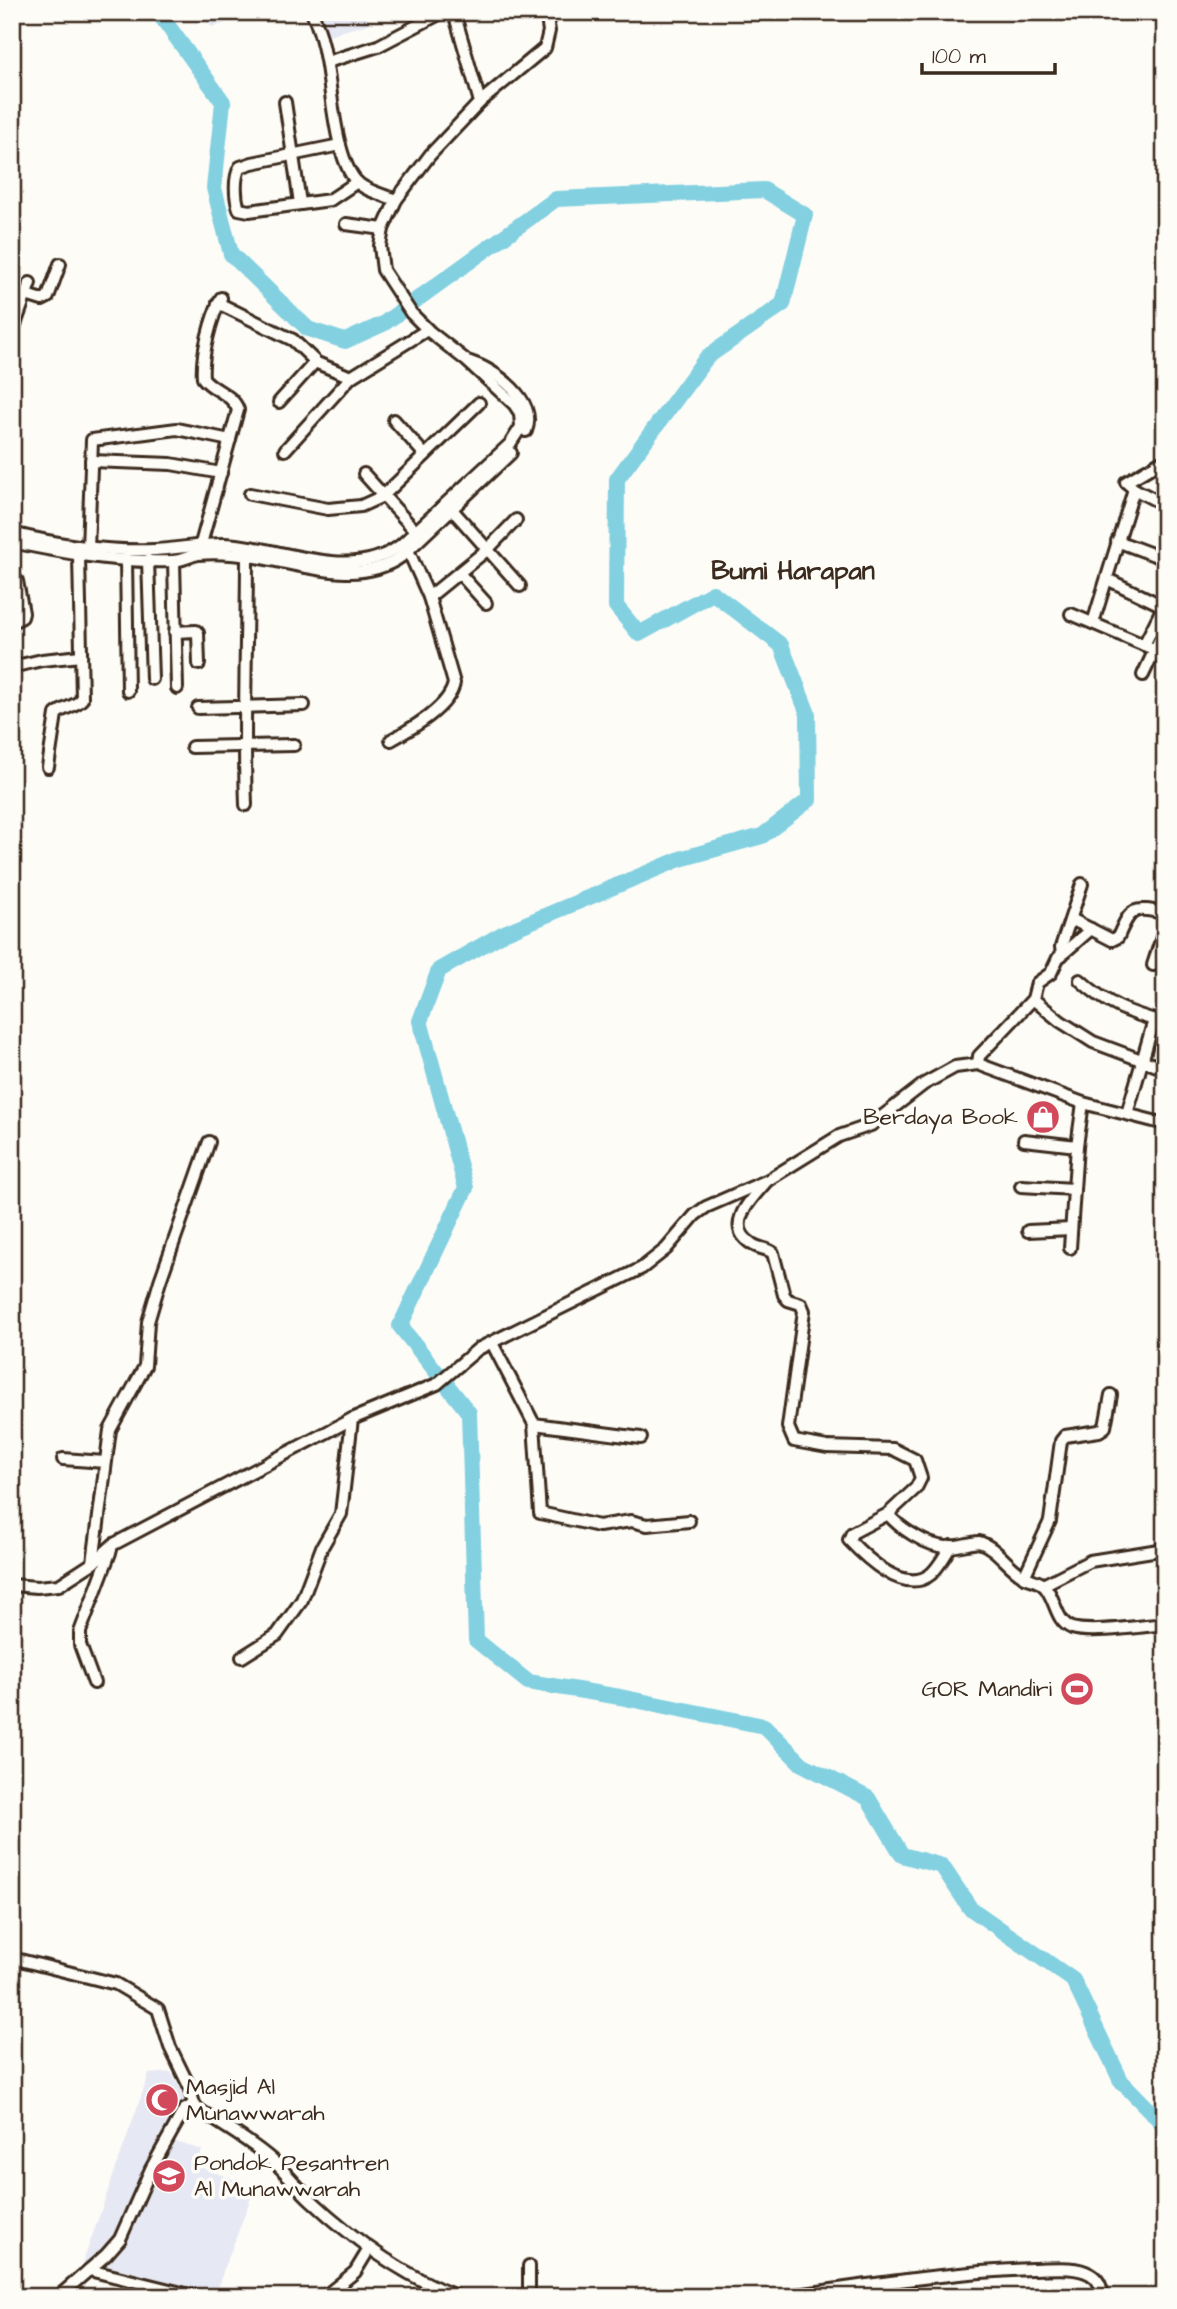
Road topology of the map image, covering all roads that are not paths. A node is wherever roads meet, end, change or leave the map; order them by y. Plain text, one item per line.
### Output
1 (312, 12) edge
2 (443, 12) edge
3 (451, 12) edge
4 (545, 12) edge
5 (327, 62) junction
6 (285, 102) dead end
7 (480, 102) junction
8 (340, 145) junction
9 (293, 156) junction
10 (357, 182) junction
11 (396, 200) junction
12 (300, 203) junction
13 (346, 224) dead end
14 (383, 229) junction
15 (60, 264) dead end
16 (30, 283) dead end
17 (26, 295) junction
18 (427, 330) junction
19 (12, 333) edge
20 (315, 362) junction
21 (351, 377) junction
22 (279, 402) dead end
23 (479, 403) dead end
24 (394, 420) dead end
25 (230, 440) junction
26 (285, 450) dead end
27 (425, 455) junction
28 (1165, 459) edge
29 (91, 461) junction
30 (221, 473) junction
31 (364, 474) dead end
32 (1134, 489) junction
33 (250, 494) dead end
34 (383, 496) junction
35 (1165, 505) edge
36 (450, 507) junction
37 (516, 520) dead end
38 (12, 533) edge
39 (419, 535) junction
40 (1117, 541) junction
41 (12, 542) edge
42 (488, 549) junction
43 (200, 550) junction
44 (408, 550) junction
45 (84, 552) junction
46 (247, 555) junction
47 (126, 559) junction
48 (1165, 559) edge
49 (148, 560) junction
50 (174, 561) junction
51 (336, 567) junction
52 (460, 574) junction
53 (12, 579) edge
54 (1107, 579) junction
55 (520, 586) dead end
56 (429, 597) junction
57 (486, 603) dead end
58 (1164, 604) edge
59 (1071, 614) dead end
60 (12, 622) edge
61 (1093, 623) junction
62 (1165, 628) edge
63 (175, 632) junction
64 (1154, 649) edge
65 (81, 656) junction
66 (199, 664) dead end
67 (12, 667) edge
68 (1143, 675) dead end
69 (152, 679) dead end
70 (177, 688) dead end
71 (128, 691) dead end
72 (304, 705) dead end
73 (246, 706) junction
74 (198, 708) dead end
75 (391, 740) dead end
76 (294, 745) dead end
77 (244, 746) junction
78 (192, 747) dead end
79 (48, 766) dead end
80 (246, 805) dead end
81 (1082, 884) dead end
82 (1165, 913) edge
83 (1071, 919) junction
84 (1165, 928) edge
85 (1091, 929) junction
86 (1062, 955) junction
87 (1153, 965) dead end
88 (1080, 980) dead end
89 (1032, 999) junction
90 (1159, 1021) edge
91 (1142, 1060) junction
92 (978, 1064) junction
93 (1165, 1069) edge
94 (1083, 1102) junction
95 (1127, 1114) junction
96 (1165, 1124) edge
97 (1024, 1140) dead end
98 (209, 1142) dead end
99 (1077, 1146) junction
100 (768, 1180) junction
101 (1021, 1186) dead end
102 (1074, 1189) junction
103 (1071, 1229) junction
104 (1028, 1231) dead end
105 (1070, 1248) dead end
106 (492, 1343) junction
107 (1111, 1395) dead end
108 (352, 1419) junction
109 (534, 1424) junction
110 (641, 1438) dead end
111 (63, 1459) dead end
112 (105, 1462) junction
113 (888, 1514) junction
114 (689, 1521) dead end
115 (114, 1544) junction
116 (951, 1546) junction
117 (1165, 1549) edge
118 (93, 1563) junction
119 (1024, 1577) junction
120 (12, 1585) edge
121 (1043, 1585) junction
122 (1165, 1624) edge
123 (242, 1657) dead end
124 (94, 1683) dead end
125 (12, 1958) edge
126 (194, 2104) junction
127 (369, 2249) junction
128 (529, 2266) dead end
129 (89, 2270) junction
130 (58, 2297) edge
131 (198, 2297) edge
132 (324, 2297) edge
133 (458, 2297) edge
134 (529, 2297) edge
135 (780, 2297) edge
136 (1102, 2297) edge

1 - 5 street
2 - 5 street
3 - 7 street
4 - 7 street
5 - 8 street
6 - 9 street
7 - 11 street
8 - 9 street
8 - 10 street
9 - 12 street
9 - 12 street
10 - 11 street
10 - 12 street
11 - 14 street
13 - 14 street
14 - 18 street
15 - 17 street
16 - 17 street
17 - 19 street
18 - 21 street
18 - 36 street
20 - 21 street
20 - 22 street
20 - 25 street
21 - 26 street
23 - 27 street
24 - 27 street
25 - 29 street
25 - 30 street
27 - 34 street
28 - 32 street
29 - 30 street
29 - 45 street
30 - 43 street
31 - 34 street
32 - 35 street
32 - 40 street
33 - 34 street
34 - 39 street
36 - 39 street
36 - 42 street
37 - 42 street
38 - 45 street
39 - 44 street
39 - 51 street
40 - 48 street
40 - 54 street
41 - 45 street
42 - 52 street
42 - 55 street
43 - 45 street
43 - 46 street
43 - 50 street
43 - 51 street
44 - 51 street
44 - 56 street
45 - 47 street
45 - 65 street
46 - 51 street
46 - 73 street
47 - 49 street
47 - 71 street
49 - 50 street
49 - 69 street
50 - 63 street
52 - 56 street
52 - 57 street
53 - 60 street
54 - 58 street
54 - 61 street
56 - 75 street
58 - 64 street
59 - 61 street
61 - 64 street
62 - 64 street
63 - 66 street
63 - 70 street
64 - 68 street
65 - 67 street
65 - 79 street
72 - 73 street
73 - 74 street
73 - 77 street
76 - 77 street
77 - 78 street
77 - 80 street
81 - 83 street
82 - 85 street
83 - 85 street
83 - 86 street
84 - 87 street
85 - 86 street
86 - 89 street
88 - 90 street
89 - 91 street
89 - 92 street
90 - 91 street
91 - 93 street
91 - 95 street
92 - 94 street
92 - 100 street
94 - 95 street
94 - 99 street
95 - 96 street
97 - 99 street
98 - 112 street
99 - 102 street
100 - 106 street
100 - 113 street
101 - 102 street
102 - 103 street
103 - 104 street
103 - 105 street
106 - 108 street
106 - 109 street
107 - 119 street
108 - 115 street
108 - 123 street
109 - 110 street
109 - 114 street
111 - 112 street
112 - 118 street
113 - 116 street
113 - 116 street
115 - 118 street
115 - 124 street
116 - 119 street
117 - 121 street
118 - 120 street
119 - 121 street
121 - 122 street
125 - 126 street
126 - 127 street
126 - 129 street
127 - 132 street
127 - 133 street
128 - 134 street
129 - 130 street
129 - 131 street
135 - 136 street

